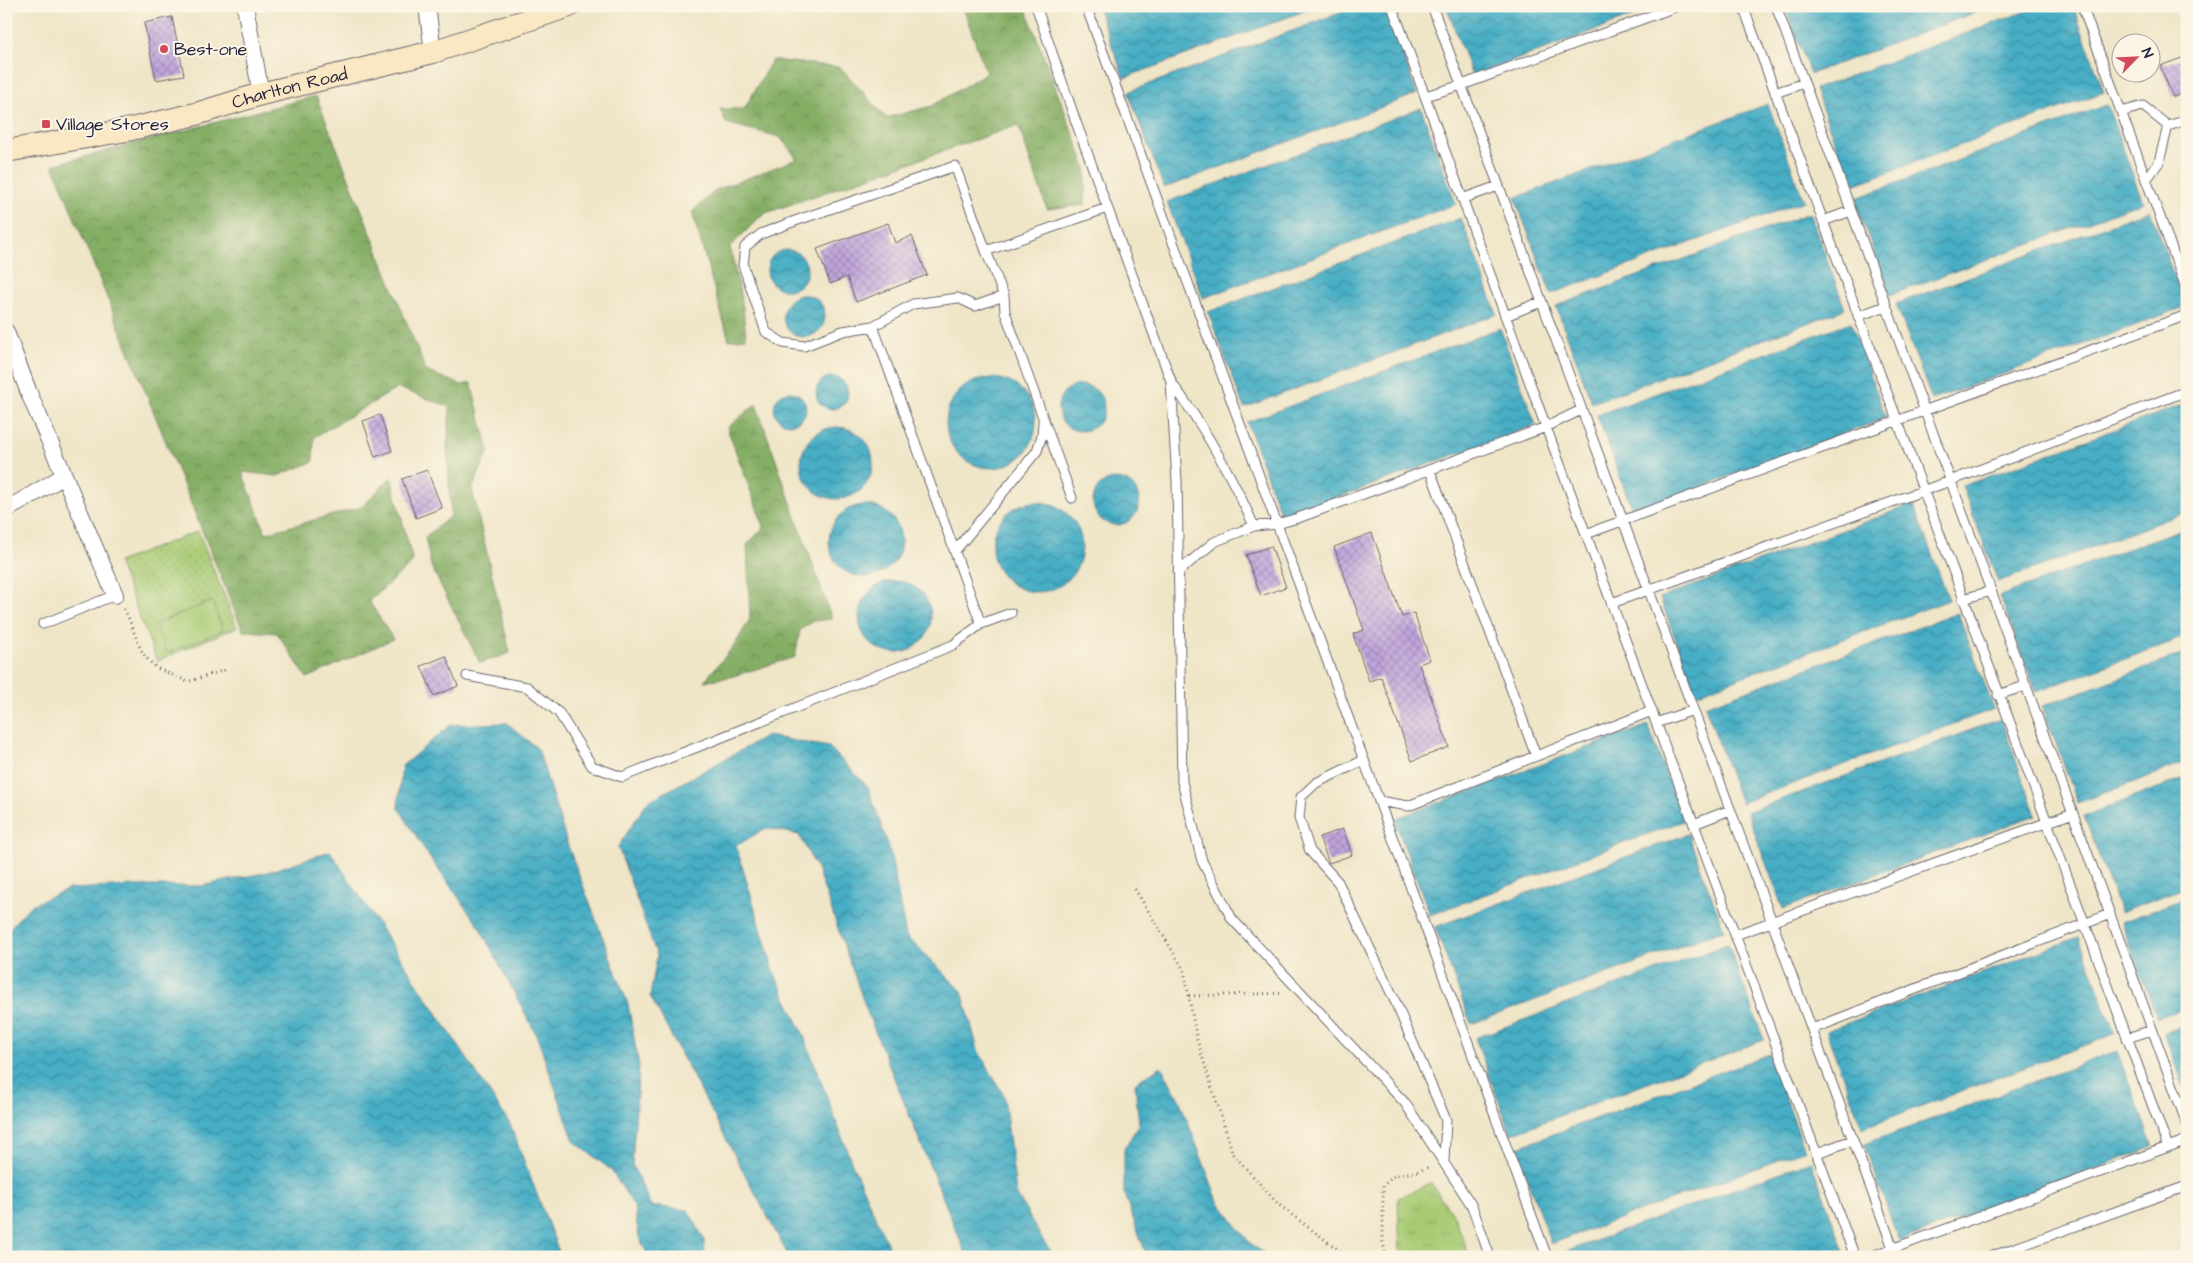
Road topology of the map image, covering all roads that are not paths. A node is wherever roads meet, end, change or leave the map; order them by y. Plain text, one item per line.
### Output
1 (245, 6) edge
2 (426, 6) edge
3 (569, 6) edge
4 (1036, 6) edge
5 (1086, 6) edge
6 (1392, 6) edge
7 (1432, 6) edge
8 (1678, 6) edge
9 (1743, 6) edge
10 (1776, 6) edge
11 (2082, 6) edge
12 (434, 52) junction
13 (1804, 83) junction
14 (1462, 85) junction
15 (1775, 93) junction
16 (261, 94) junction
17 (1425, 96) junction
18 (2121, 112) junction
19 (2187, 120) edge
20 (2168, 126) junction
21 (6, 151) edge
22 (2146, 180) junction
23 (1498, 186) junction
24 (1462, 199) junction
25 (1107, 208) junction
26 (1851, 211) junction
27 (1823, 221) junction
28 (986, 251) junction
29 (2187, 290) edge
30 (1004, 296) junction
31 (1541, 302) junction
32 (1886, 306) junction
33 (2187, 315) edge
34 (1505, 316) junction
35 (1858, 316) junction
36 (873, 326) junction
37 (6, 332) edge
38 (1170, 382) junction
39 (2187, 391) edge
40 (1581, 410) junction
41 (1924, 410) junction
42 (1044, 416) junction
43 (1896, 420) junction
44 (1546, 427) junction
45 (1430, 470) junction
46 (64, 476) junction
47 (1950, 481) junction
48 (1922, 490) junction
49 (1072, 498) dead end
50 (6, 510) edge
51 (1623, 522) junction
52 (1277, 524) junction
53 (1254, 526) junction
54 (1586, 534) junction
55 (955, 551) junction
56 (1178, 572) junction
57 (1648, 590) junction
58 (1991, 591) junction
59 (115, 595) joint
60 (1963, 599) junction
61 (1612, 603) junction
62 (1011, 613) dead end
63 (43, 624) dead end
64 (982, 624) junction
65 (467, 676) dead end
66 (2026, 686) junction
67 (1998, 695) junction
68 (1692, 710) junction
69 (1652, 711) junction
70 (1656, 723) junction
71 (1536, 756) junction
72 (1364, 760) junction
73 (1379, 801) junction
74 (1730, 810) junction
75 (2073, 813) junction
76 (2046, 823) junction
77 (1694, 824) junction
78 (2110, 914) junction
79 (1772, 922) junction
80 (2084, 924) junction
81 (1735, 935) junction
82 (1812, 1029) junction
83 (2152, 1030) junction
84 (2127, 1038) junction
85 (2187, 1124) edge
86 (1852, 1140) junction
87 (2187, 1140) edge
88 (2168, 1147) junction
89 (1817, 1153) junction
90 (1444, 1161) junction
91 (2187, 1186) edge
92 (1893, 1248) junction
93 (1490, 1257) edge
94 (1547, 1257) edge
95 (1855, 1257) edge
96 (1870, 1257) edge
97 (1990, 1257) edge

1 - 16 street
2 - 12 street
3 - 12 street, Charlton Road
4 - 25 lane
5 - 52 lane
6 - 17 lane
7 - 14 lane
8 - 14 lane
9 - 15 lane
10 - 13 lane
11 - 18 lane
12 - 16 street, Charlton Road
13 - 15 lane
13 - 26 lane
14 - 17 lane
14 - 23 lane
15 - 27 lane
16 - 21 street, Charlton Road
17 - 24 lane
18 - 20 lane
18 - 22 lane
19 - 20 lane
20 - 22 lane
22 - 29 lane
23 - 24 lane
23 - 31 lane
24 - 34 lane
25 - 28 lane
25 - 38 lane
26 - 27 lane
26 - 32 lane
27 - 35 lane
28 - 30 lane
28 - 36 lane
30 - 36 lane
30 - 42 lane
31 - 34 lane
31 - 40 lane
32 - 35 lane
32 - 41 lane
33 - 41 lane
34 - 44 lane
35 - 43 lane
36 - 55 lane
37 - 46 street
38 - 53 lane
38 - 56 lane
39 - 47 lane
40 - 44 lane
40 - 51 lane
41 - 43 lane
41 - 47 lane
42 - 49 lane
42 - 55 lane
43 - 48 lane
43 - 51 lane
44 - 45 lane
44 - 54 lane
45 - 52 lane
45 - 71 lane
46 - 50 street
46 - 59 street
47 - 48 lane
47 - 58 lane
48 - 57 lane
48 - 60 lane
51 - 54 lane
51 - 57 lane
52 - 53 lane
52 - 72 lane
53 - 56 lane
54 - 61 lane
55 - 64 lane
56 - 90 lane
57 - 61 lane
57 - 68 lane
58 - 60 lane
58 - 66 lane
59 - 63 lane
60 - 67 lane
61 - 69 lane
62 - 64 lane
64 - 65 lane
66 - 67 lane
66 - 75 lane
67 - 76 lane
68 - 70 lane
68 - 74 lane
69 - 70 lane
69 - 71 lane
70 - 77 lane
71 - 73 lane
72 - 73 lane
72 - 90 lane
73 - 94 lane
74 - 77 lane
74 - 79 lane
75 - 76 lane
75 - 78 lane
76 - 79 lane
76 - 80 lane
77 - 81 lane
78 - 80 lane
78 - 83 lane
79 - 81 lane
79 - 82 lane
80 - 82 lane
80 - 84 lane
81 - 89 lane
82 - 86 lane
83 - 84 lane
83 - 85 lane
84 - 88 lane
86 - 89 lane
86 - 92 lane
87 - 88 lane
88 - 92 lane
89 - 95 lane
90 - 93 lane
91 - 97 lane
92 - 96 lane

